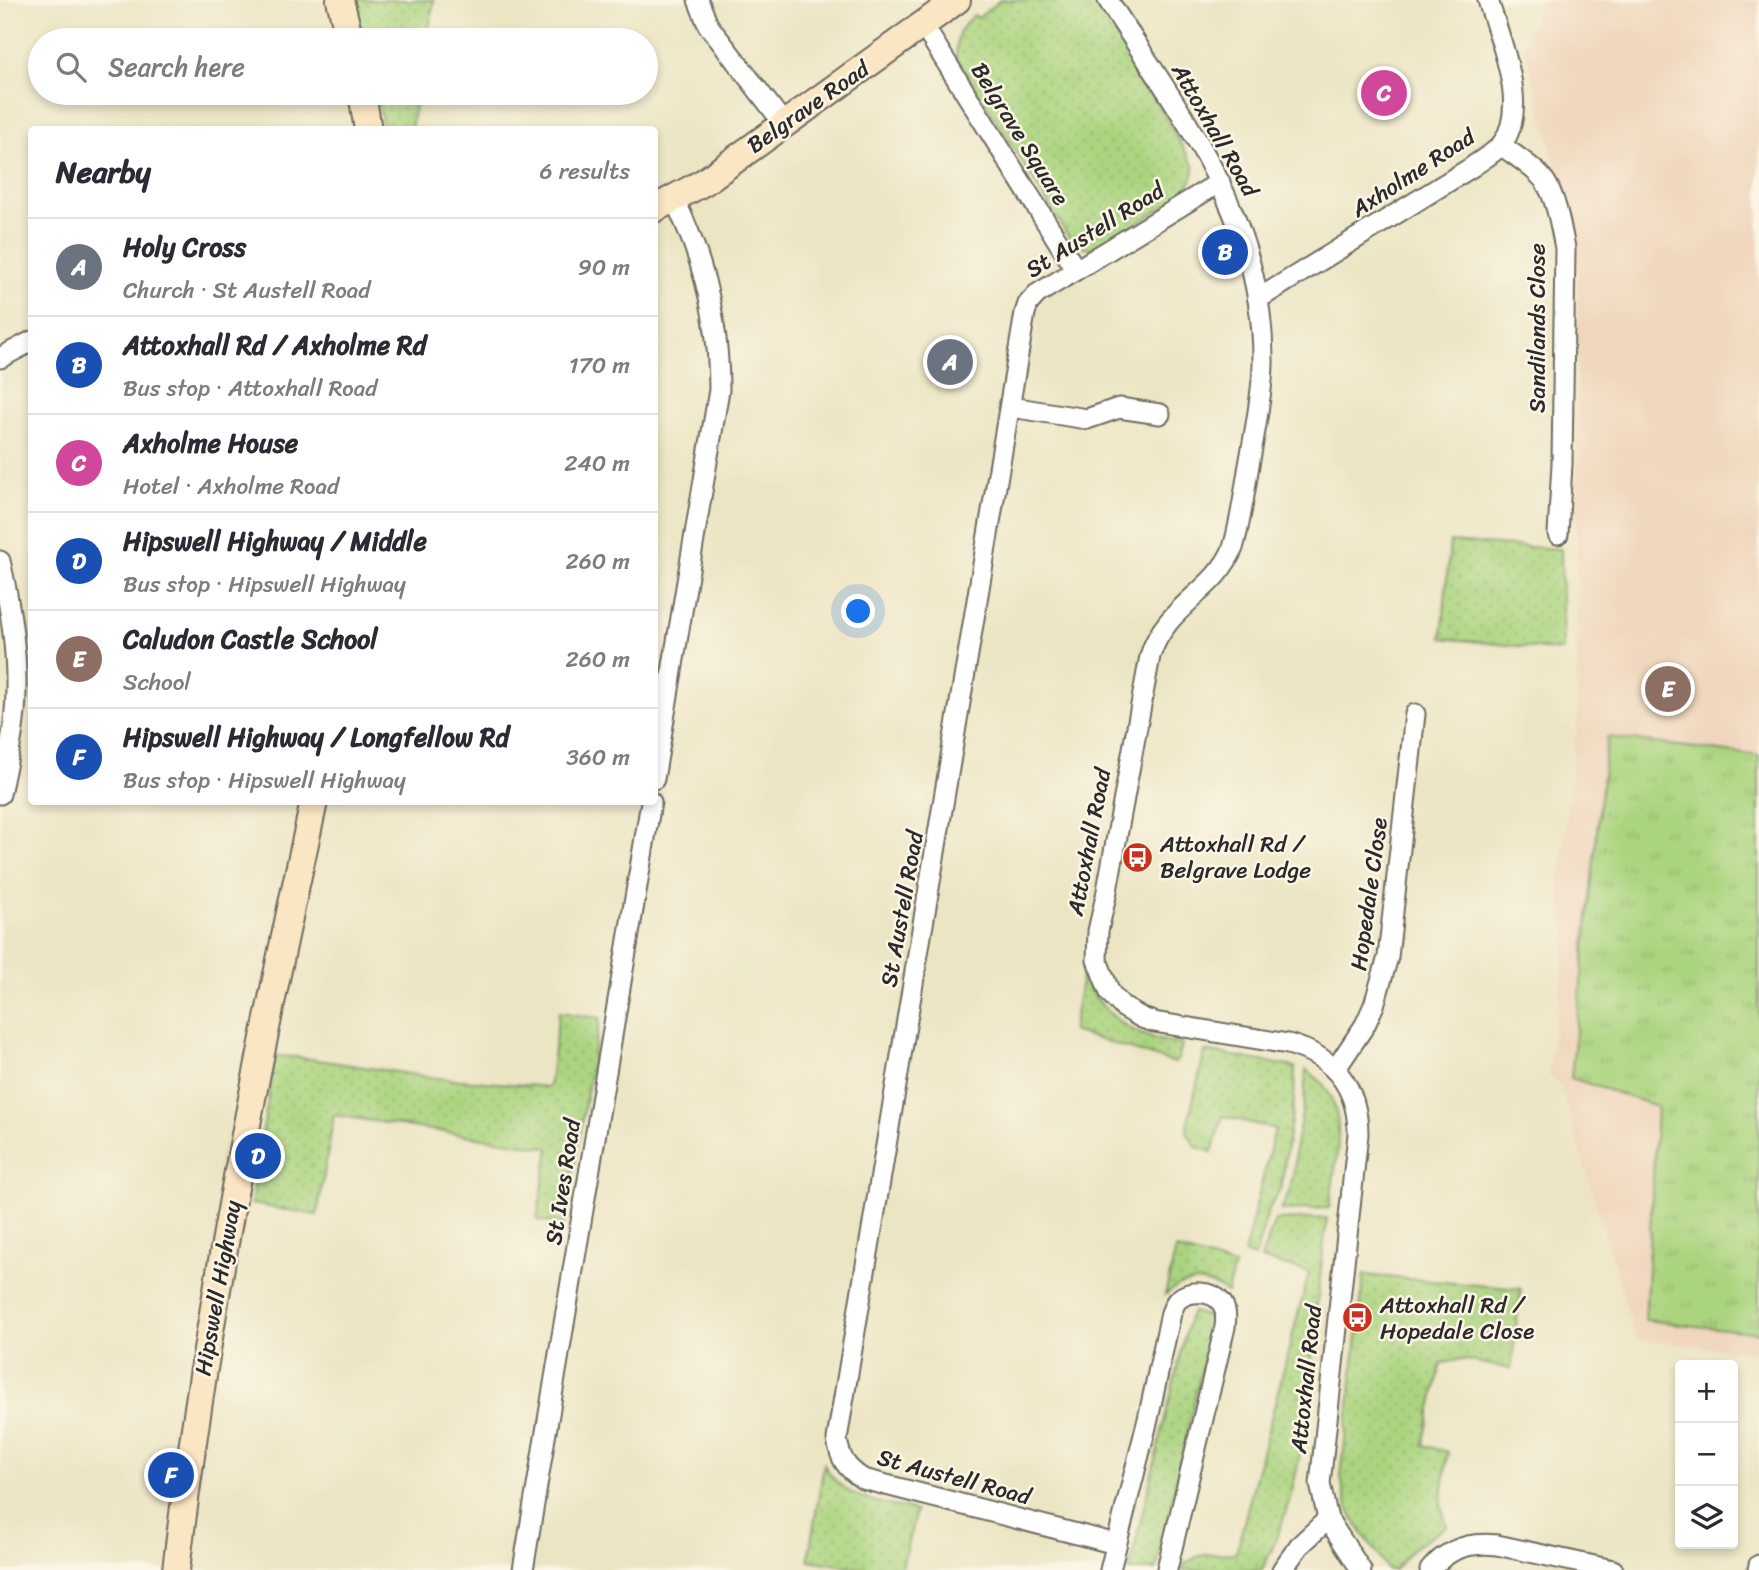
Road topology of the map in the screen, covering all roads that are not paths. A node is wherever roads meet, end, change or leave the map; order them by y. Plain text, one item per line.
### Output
1 (340, 0) edge
2 (698, 0) edge
3 (957, 0) edge
4 (1108, 0) edge
5 (1488, 0) edge
6 (923, 25) junction
7 (347, 28) edge
8 (364, 105) edge
9 (784, 124) junction
10 (367, 126) edge
11 (1501, 145) junction
12 (1220, 182) junction
13 (664, 204) edge
14 (1076, 270) junction
15 (1258, 299) junction
16 (28, 343) edge
17 (0, 358) edge
18 (1011, 407) junction
19 (1160, 414) dead end
20 (1558, 534) dead end
21 (0, 561) edge
22 (1415, 714) dead end
23 (658, 755) edge
24 (0, 794) edge
25 (313, 805) edge
26 (650, 805) edge
27 (1335, 1070) junction
28 (1328, 1519) junction
29 (1115, 1544) junction
30 (1167, 1569) edge
31 (176, 1570) edge
32 (523, 1570) edge
33 (1110, 1570) edge
34 (1282, 1570) edge
35 (1361, 1570) edge
36 (1430, 1570) edge
37 (1613, 1570) edge

1 - 7 street
2 - 9 street
3 - 6 street, Belgrave Road
4 - 12 street, Attoxhall Road
5 - 11 street, Axholme Road
6 - 9 street, Belgrave Road
6 - 14 street, Belgrave Square
8 - 10 street
9 - 13 street, Belgrave Road
11 - 15 street, Axholme Road
11 - 20 street, Sandilands Close
12 - 14 street, St Austell Road
12 - 15 street, Attoxhall Road
13 - 23 street
14 - 18 street, St Austell Road
15 - 27 street, Attoxhall Road
16 - 17 street
18 - 19 street
18 - 29 street, St Austell Road
21 - 24 street
22 - 27 street, Hopedale Close
25 - 31 street, Hipswell Highway
26 - 32 street, St Ives Road
27 - 28 street, Attoxhall Road
28 - 34 street
28 - 35 street
29 - 30 street
29 - 33 street
36 - 37 street

